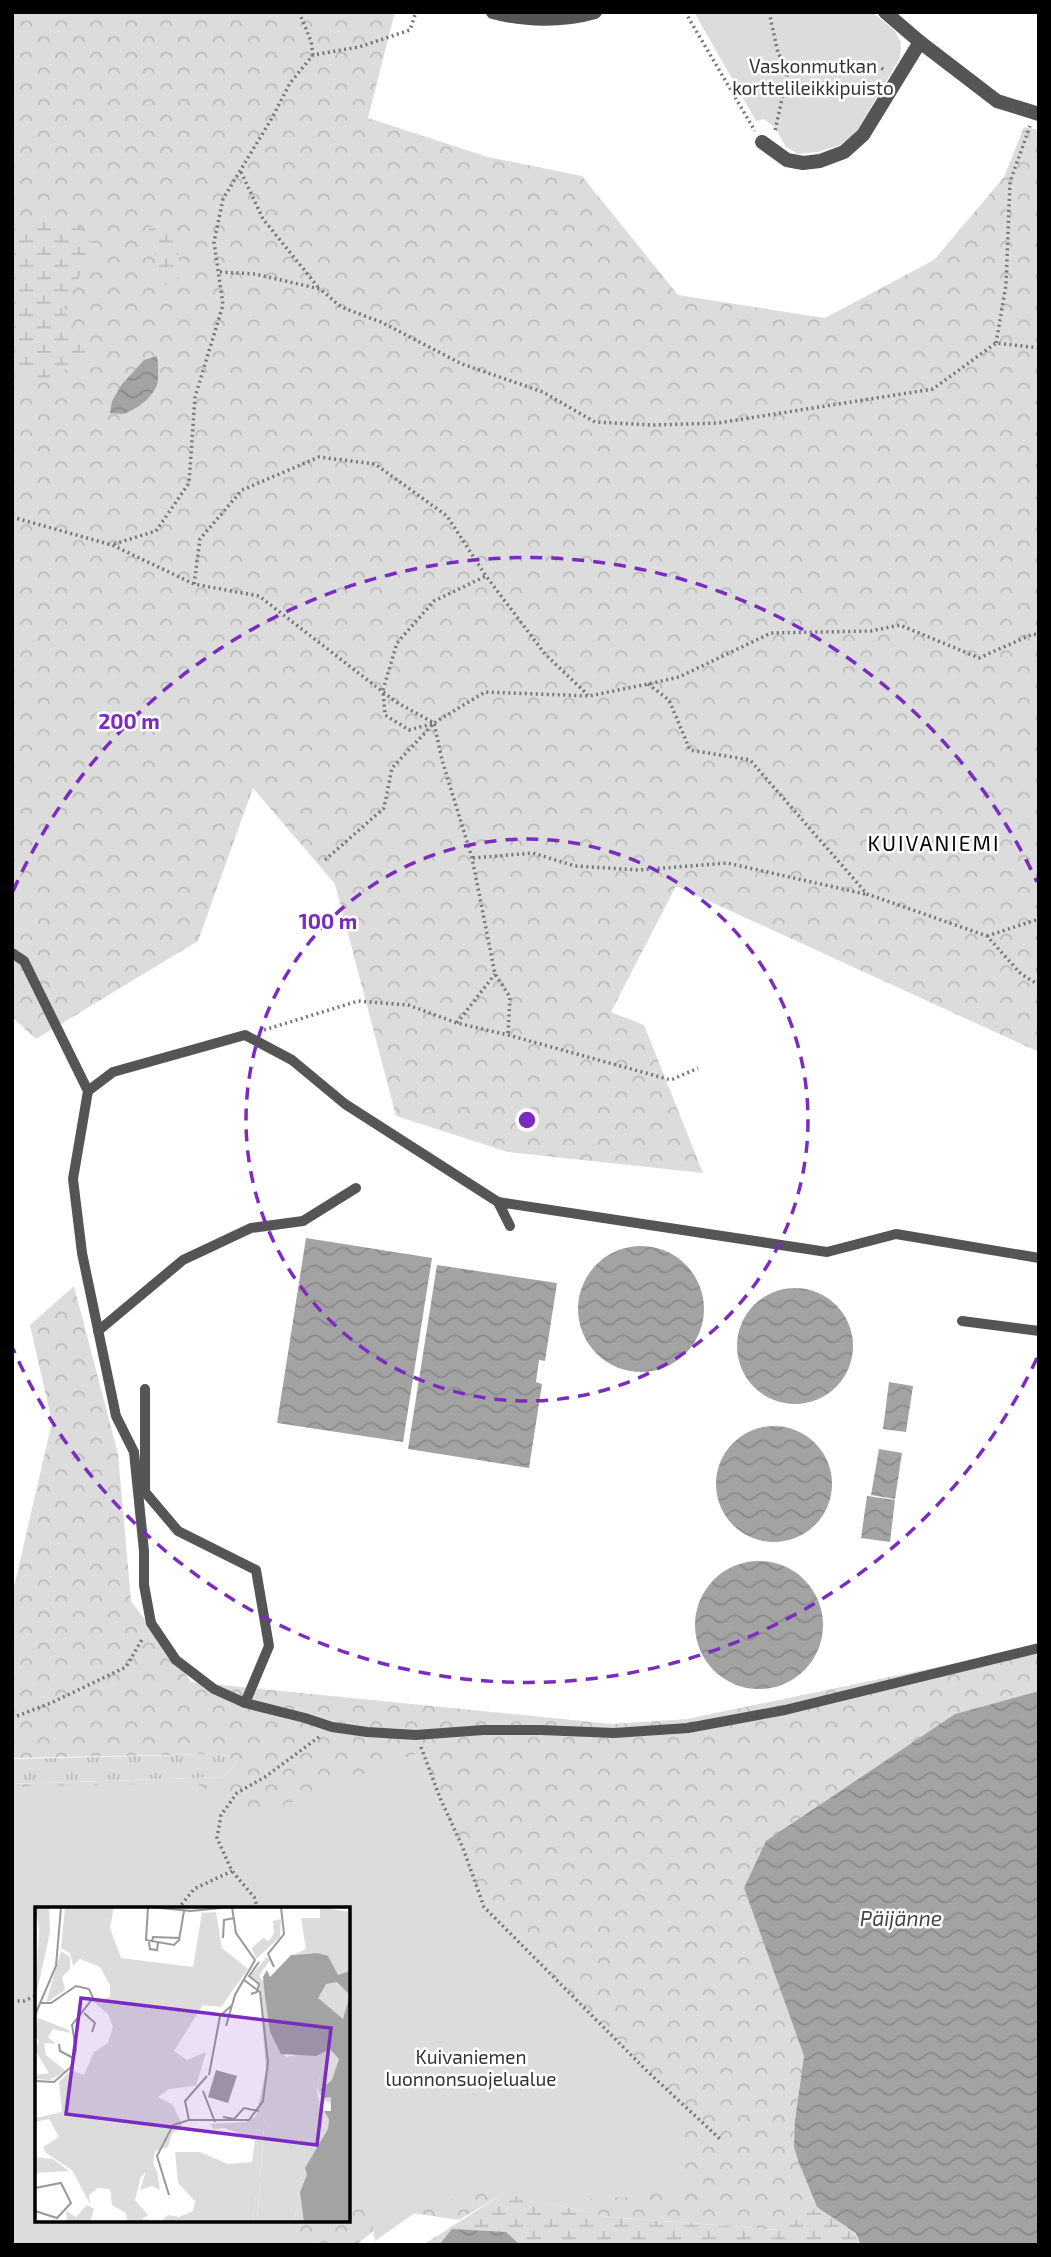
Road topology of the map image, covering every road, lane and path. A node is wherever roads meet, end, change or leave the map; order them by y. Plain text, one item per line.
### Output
1 (299, 12) edge
2 (415, 12) edge
3 (595, 12) edge
4 (685, 12) edge
5 (769, 12) edge
6 (885, 12) edge
7 (498, 13) edge
8 (920, 42) junction
9 (313, 55) junction
10 (789, 71) junction
11 (897, 80) junction
12 (1037, 114) edge
13 (766, 145) junction
14 (240, 171) junction
15 (220, 272) junction
16 (320, 289) junction
17 (996, 343) junction
18 (1039, 348) edge
19 (12, 517) edge
20 (112, 545) junction
21 (486, 576) junction
22 (194, 584) junction
23 (1039, 635) edge
24 (648, 684) junction
25 (383, 690) junction
26 (589, 696) junction
27 (434, 723) junction
28 (472, 858) junction
29 (325, 860) dead end
30 (867, 894) junction
31 (1039, 919) edge
32 (987, 936) junction
33 (12, 953) edge
34 (495, 974) junction
35 (1039, 985) edge
36 (457, 1023) junction
37 (246, 1035) junction
38 (508, 1035) junction
39 (698, 1068) dead end
40 (88, 1090) junction
41 (356, 1188) dead end
42 (498, 1202) junction
43 (510, 1226) dead end
44 (1039, 1258) edge
45 (962, 1321) dead end
46 (98, 1331) junction
47 (1039, 1331) edge
48 (145, 1389) dead end
49 (151, 1623) junction
50 (1039, 1648) edge
51 (245, 1703) junction
52 (12, 1718) edge
53 (332, 1727) junction
54 (416, 1735) junction
55 (232, 1871) junction
56 (180, 1907) edge
57 (257, 1907) edge
58 (35, 1996) edge
59 (12, 2001) edge
60 (720, 2139) dead end

1 - 9 path
2 - 9 path
3 - 7 street
4 - 13 path
5 - 10 path
6 - 8 street
8 - 11 street
8 - 12 street
9 - 14 path
10 - 11 path
10 - 13 path
11 - 13 street
12 - 17 path
14 - 15 path
14 - 16 path
15 - 16 path
15 - 20 path
16 - 17 path
17 - 18 path
19 - 20 path
20 - 22 path
21 - 22 path
21 - 25 path
21 - 26 path
22 - 25 path
23 - 24 path
24 - 26 path
24 - 30 path
25 - 27 path
25 - 27 path
26 - 27 path
27 - 28 path
27 - 29 path
28 - 30 path
28 - 34 path
30 - 32 path
31 - 32 path
32 - 35 path
33 - 40 lane
34 - 36 path
34 - 38 path
36 - 37 path
36 - 38 path
37 - 40 lane
37 - 42 lane
38 - 39 path
40 - 46 lane
41 - 46 lane
42 - 43 lane
42 - 44 lane
45 - 47 lane
46 - 49 lane
48 - 51 lane
49 - 51 lane
49 - 52 path
50 - 54 lane
51 - 53 lane
53 - 54 lane
53 - 55 path
54 - 60 path
55 - 56 path
55 - 57 path
58 - 59 path

